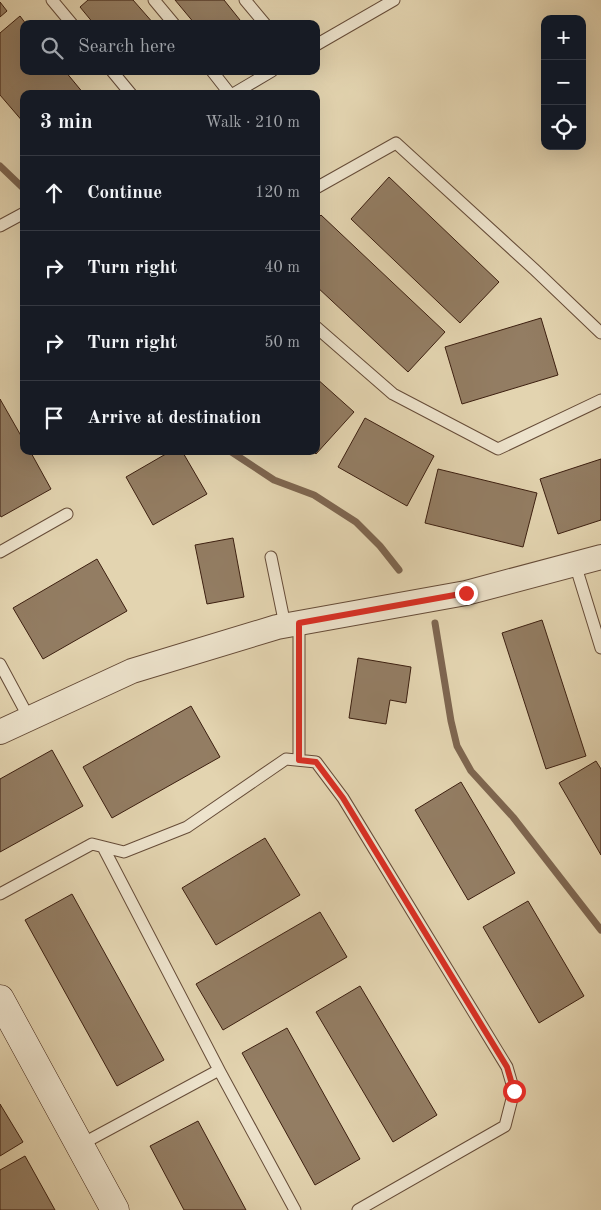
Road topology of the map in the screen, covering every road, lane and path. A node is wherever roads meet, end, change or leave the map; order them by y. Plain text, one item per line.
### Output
1 (52, 0) edge
2 (154, 0) edge
3 (245, 0) edge
4 (394, 0) edge
5 (69, 20) edge
6 (171, 20) edge
7 (262, 20) edge
8 (320, 44) edge
9 (115, 75) edge
10 (215, 75) edge
11 (265, 75) edge
12 (128, 90) edge
13 (228, 90) edge
14 (238, 90) edge
15 (320, 186) edge
16 (20, 215) edge
17 (0, 226) edge
18 (320, 330) edge
19 (601, 333) edge
20 (601, 400) edge
21 (67, 514) dead end
22 (0, 552) edge
23 (271, 557) dead end
24 (601, 557) edge
25 (575, 564) junction
26 (292, 624) junction
27 (601, 648) edge
28 (0, 664) edge
29 (29, 718) junction
30 (0, 732) edge
31 (299, 760) junction
32 (103, 847) junction
33 (0, 894) edge
34 (0, 998) edge
35 (219, 1070) junction
36 (80, 1146) junction
37 (115, 1210) edge
38 (295, 1210) edge
39 (358, 1210) edge

1 - 5 lane
2 - 6 lane
3 - 7 lane
4 - 8 lane
9 - 12 lane
10 - 13 lane
11 - 14 lane
15 - 19 lane
16 - 17 lane
18 - 20 lane
21 - 22 lane
23 - 26 lane
24 - 25 street
25 - 26 street
25 - 27 lane
26 - 29 street
26 - 31 lane
28 - 29 lane
29 - 30 street
31 - 32 lane
31 - 39 lane
32 - 33 lane
32 - 35 lane
34 - 36 street
35 - 36 lane
35 - 38 lane
36 - 37 street

